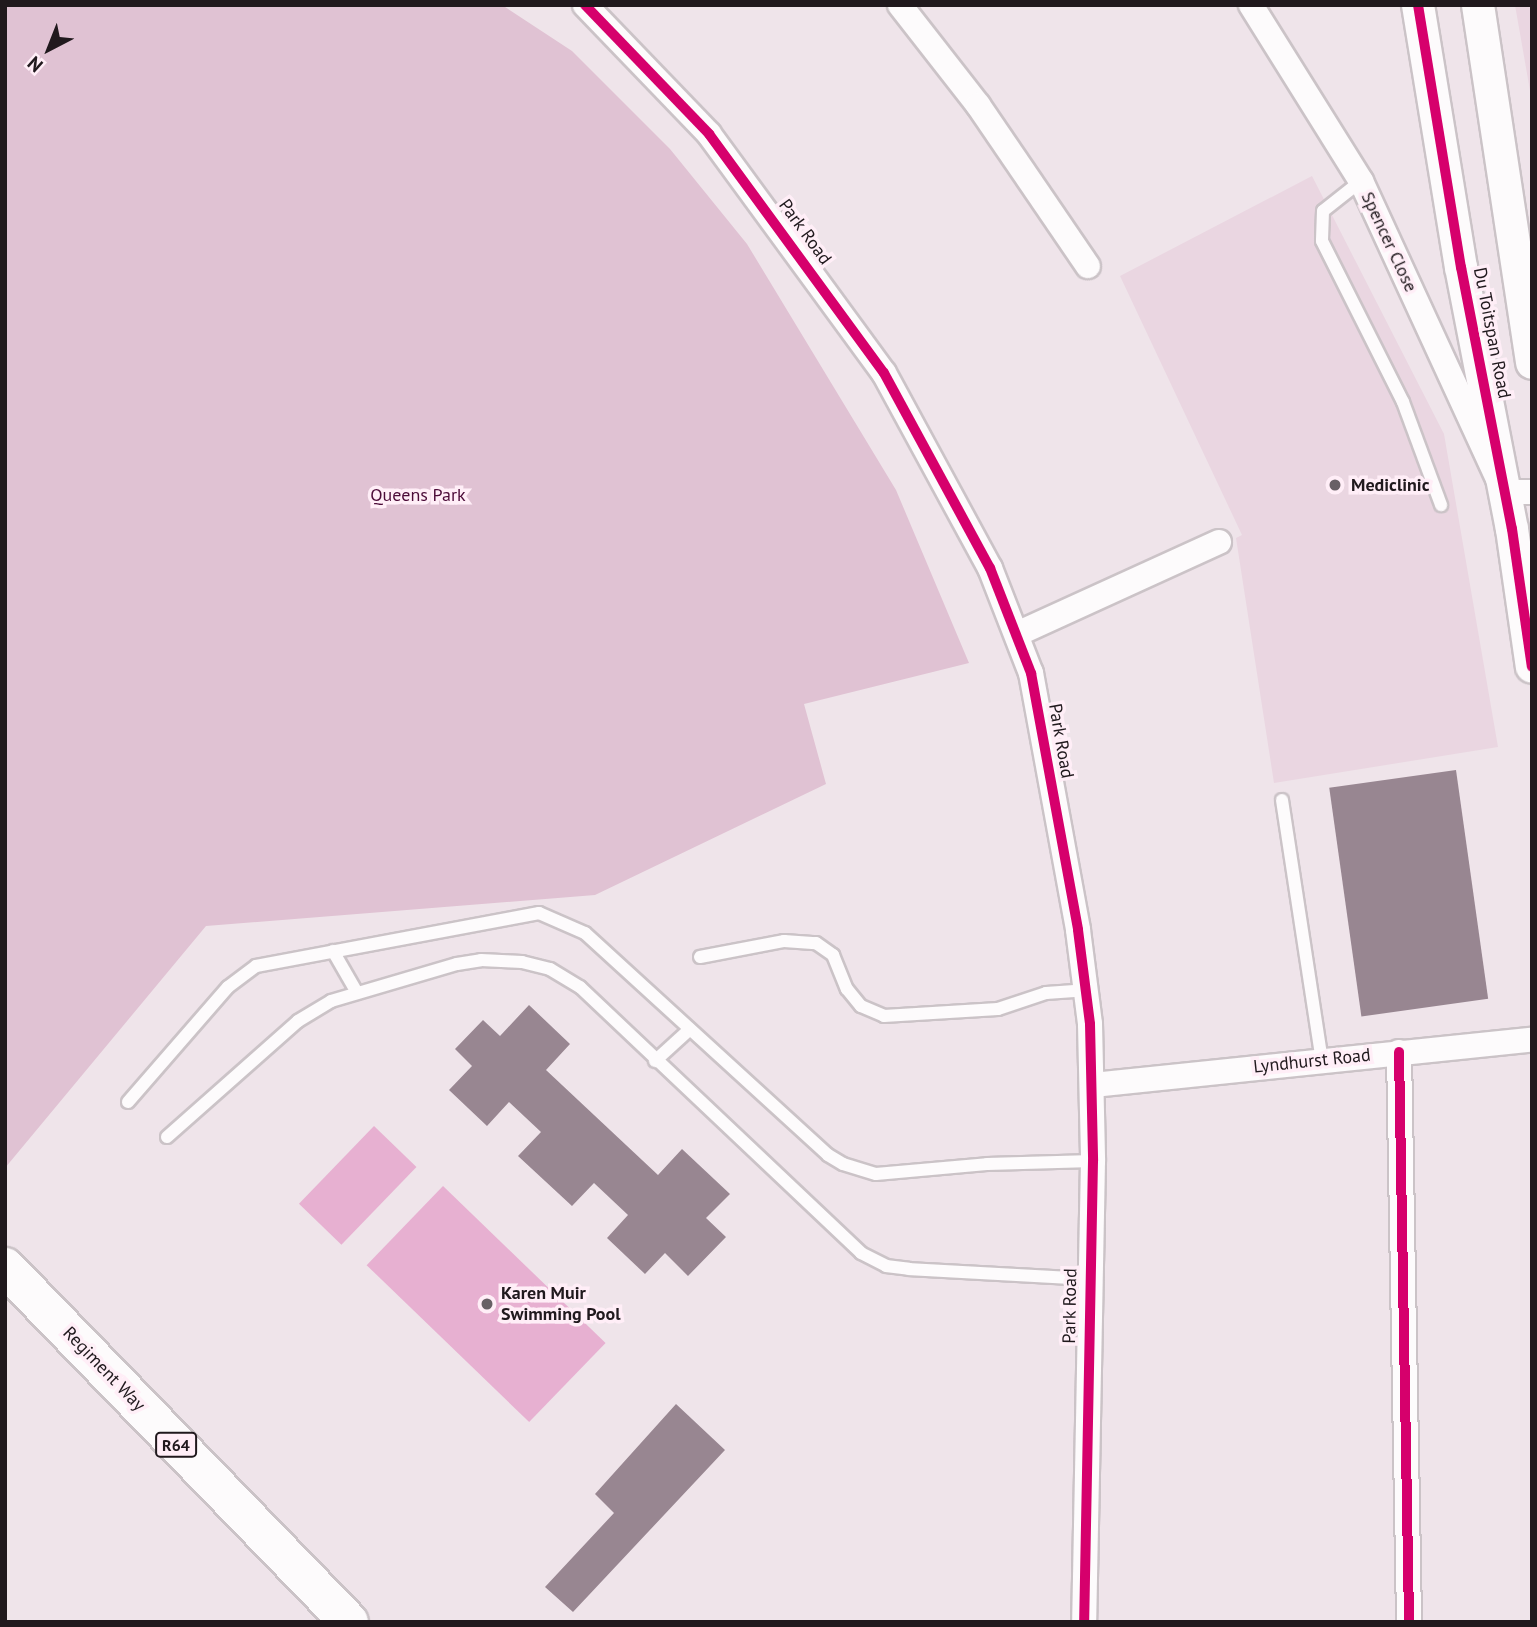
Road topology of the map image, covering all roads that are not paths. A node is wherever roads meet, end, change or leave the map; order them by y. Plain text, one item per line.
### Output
1 (584, 5) edge
2 (900, 5) edge
3 (1251, 5) edge
4 (1418, 5) edge
5 (1478, 5) edge
6 (1361, 181) junction
7 (1088, 266) dead end
8 (1532, 363) edge
9 (1518, 492) edge
10 (1441, 505) dead end
11 (1219, 542) dead end
12 (1017, 634) junction
13 (1532, 667) edge
14 (1282, 800) dead end
15 (333, 951) junction
16 (700, 957) dead end
17 (1086, 990) junction
18 (356, 992) junction
19 (690, 1029) junction
20 (1532, 1040) edge
21 (1399, 1052) junction
22 (1322, 1060) junction
23 (655, 1061) junction
24 (1093, 1085) junction
25 (128, 1102) dead end
26 (167, 1137) dead end
27 (1093, 1161) junction
28 (5, 1267) edge
29 (1088, 1279) junction
30 (349, 1622) edge
31 (1084, 1622) edge
32 (1409, 1622) edge

1 - 12 street, Park Road
2 - 7 street
3 - 6 street, Spencer Close
4 - 9 street, Du Toitspan Road
5 - 8 street, Du Toitspan Road
6 - 9 street, Spencer Close
6 - 10 lane
9 - 13 street, Du Toitspan Road
11 - 12 street
12 - 17 street, Park Road
14 - 22 lane
15 - 18 lane
15 - 19 lane
15 - 25 lane
16 - 17 lane
17 - 24 street, Park Road
18 - 23 lane
18 - 26 lane
19 - 23 lane
19 - 27 lane
20 - 21 street, Lyndhurst Road
21 - 22 street, Lyndhurst Road
21 - 32 street
22 - 24 street, Lyndhurst Road
23 - 29 lane
24 - 27 street, Park Road
27 - 29 street, Park Road
28 - 30 main road, Regiment Way / R64
29 - 31 street, Park Road

